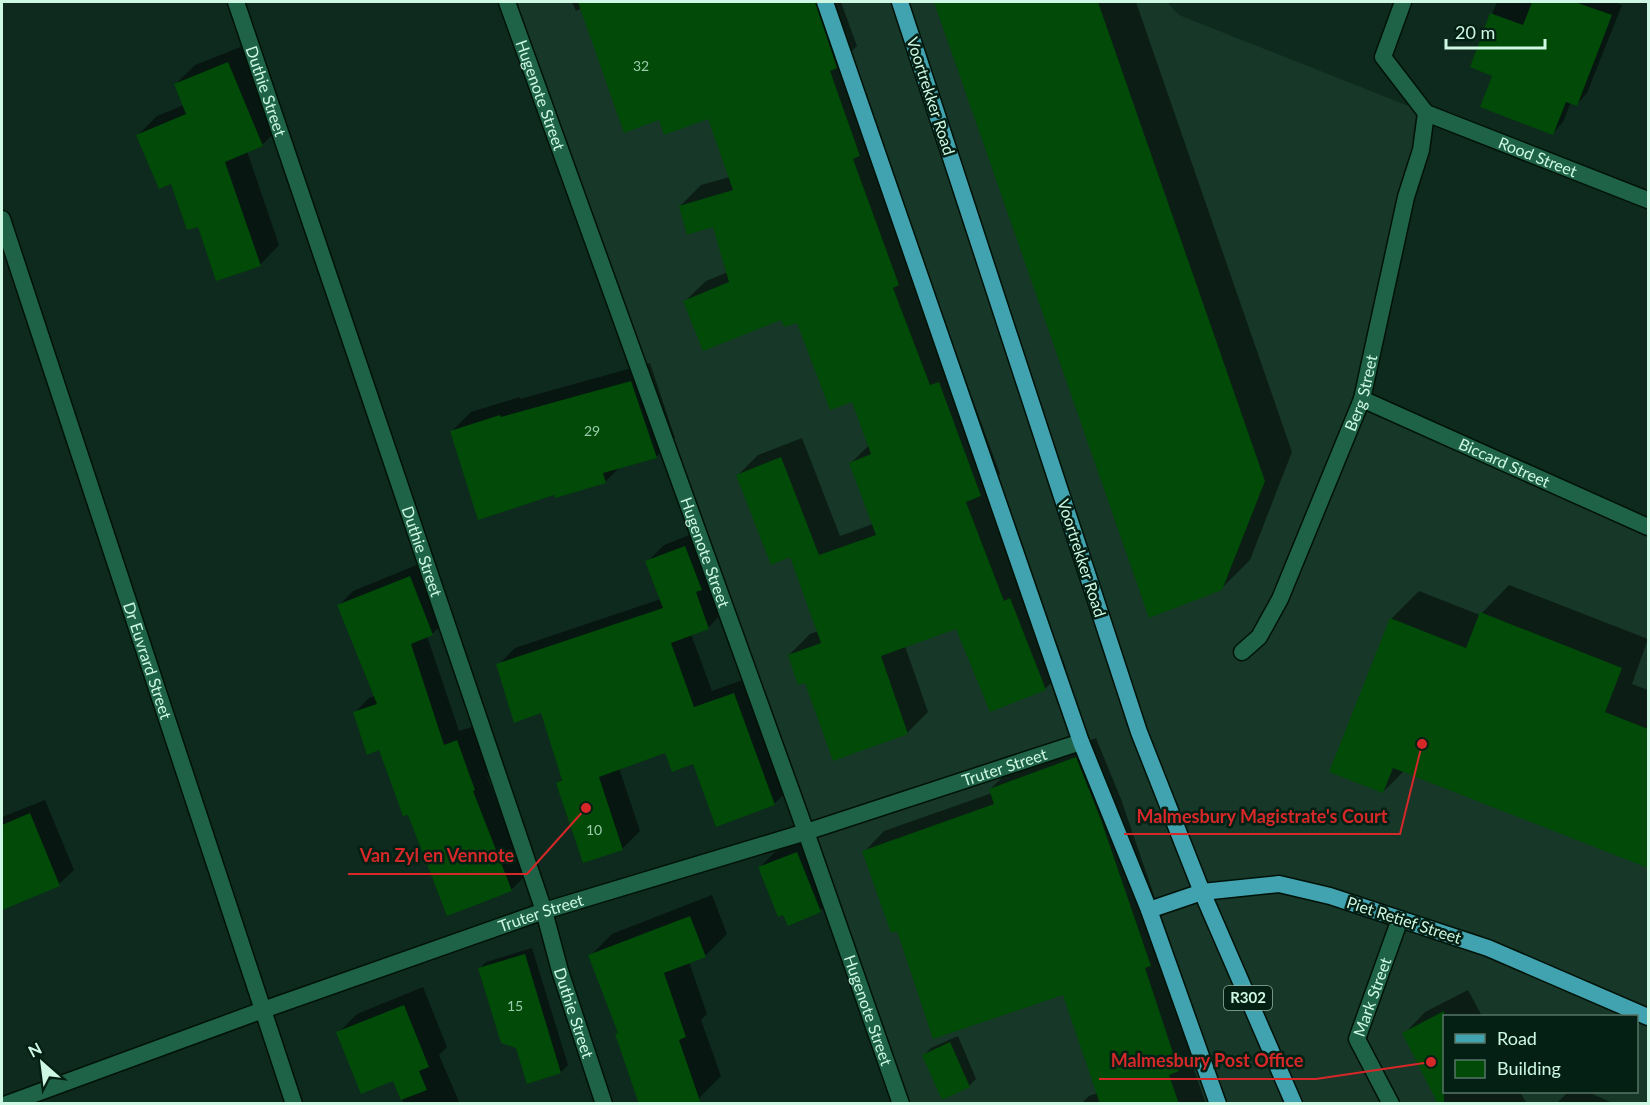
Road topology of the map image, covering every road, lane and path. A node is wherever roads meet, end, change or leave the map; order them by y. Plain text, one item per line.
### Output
1 (236, 2) edge
2 (507, 2) edge
3 (825, 2) edge
4 (900, 2) edge
5 (1403, 2) edge
6 (1426, 113) junction
7 (1648, 200) edge
8 (2, 219) edge
9 (1362, 399) junction
10 (1648, 527) edge
11 (1242, 652) dead end
12 (1081, 742) junction
13 (806, 832) junction
14 (1202, 892) junction
15 (1149, 910) junction
16 (544, 911) junction
17 (1400, 919) junction
18 (263, 1010) junction
19 (1648, 1017) edge
20 (7, 1104) edge
21 (294, 1104) edge
22 (604, 1104) edge
23 (901, 1104) edge
24 (1218, 1104) edge
25 (1294, 1104) edge
26 (1391, 1104) edge

1 - 16 street, Duthie Street
2 - 13 street, Hugenote Street
3 - 12 main road
4 - 14 main road, Voortrekker Road
5 - 6 street
6 - 7 street, Rood Street
6 - 9 street, Berg Street
8 - 18 street, Dr Euvrard Street
9 - 10 street, Biccard Street
9 - 11 street, Berg Street
12 - 13 street, Truter Street
12 - 15 main road
13 - 16 street, Truter Street
13 - 23 street, Hugenote Street
14 - 15 main road, Piet Retief Street
14 - 17 main road, Piet Retief Street
14 - 25 main road, Voortrekker Road / R302
15 - 24 main road
16 - 18 street, Truter Street
16 - 22 street, Duthie Street
17 - 19 main road, Piet Retief Street
17 - 26 street, Mark Street
18 - 20 street, Truter Street
18 - 21 street, Dr Euvrard Street

